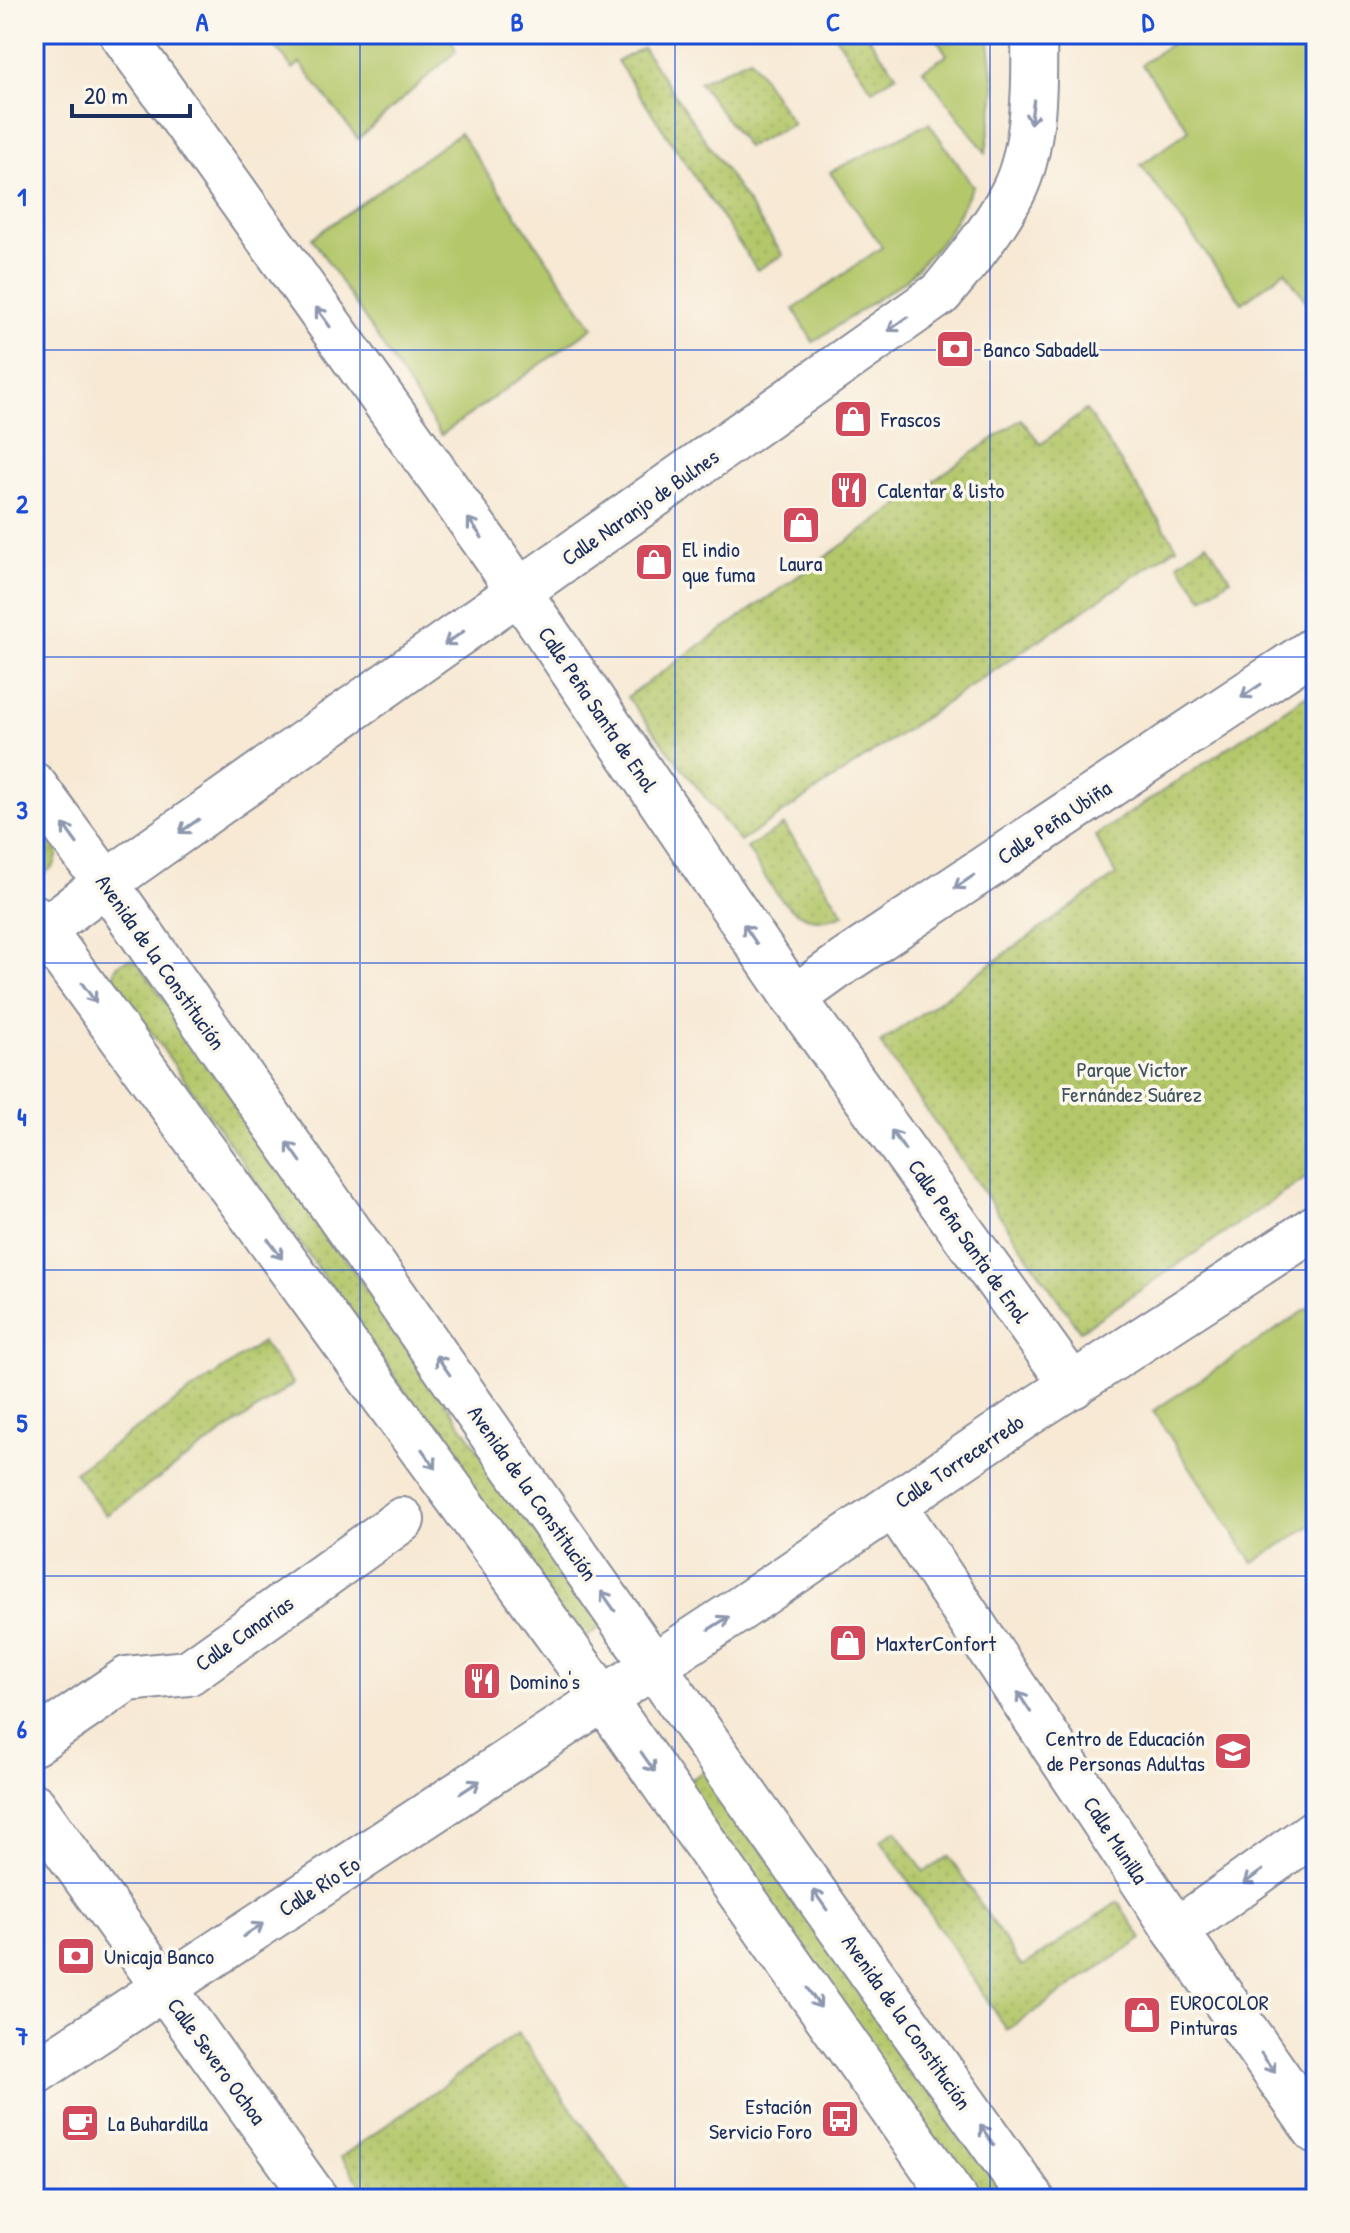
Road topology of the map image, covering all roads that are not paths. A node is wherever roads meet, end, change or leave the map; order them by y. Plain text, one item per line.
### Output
1 (122, 34) edge
2 (1034, 34) edge
3 (518, 593) junction
4 (1316, 648) edge
5 (34, 785) edge
6 (106, 883) junction
7 (37, 928) edge
8 (794, 998) junction
9 (1316, 1227) edge
10 (1073, 1386) junction
11 (894, 1505) junction
12 (402, 1520) dead end
13 (653, 1665) junction
14 (603, 1698) junction
15 (34, 1743) edge
16 (34, 1806) edge
17 (1316, 1831) edge
18 (1176, 1931) junction
19 (164, 1989) junction
20 (34, 2073) edge
21 (1316, 2131) edge
22 (316, 2199) edge
23 (955, 2199) edge
24 (1032, 2199) edge

3 -> 1 street, Calle Peña Santa de Enol
2 -> 3 street, Calle Naranjo de Bulnes
3 -> 6 street, Calle Naranjo de Bulnes
8 -> 3 street, Calle Peña Santa de Enol
4 -> 8 street, Calle Peña Ubiña
6 -> 5 street, Avenida de la Constitución
6 - 7 street, Calle Naranjo de Bulnes
13 -> 6 street, Avenida de la Constitución
7 -> 14 street
10 -> 8 street, Calle Peña Santa de Enol
9 - 10 street, Calle Torrecerredo
10 - 11 street, Calle Torrecerredo
13 -> 11 street, Calle Torrecerredo
18 -> 11 street, Calle Munilla
12 - 15 street, Calle Canarias
13 - 14 street, Calle Torrecerredo
24 -> 13 street, Avenida de la Constitución
19 -> 14 street, Calle Río Eo
14 -> 23 street
16 - 19 street, Calle Severo Ochoa
17 -> 18 street
18 -> 21 street, Calle Munilla
19 - 20 street, Calle Río Eo
19 - 22 street, Calle Severo Ochoa

